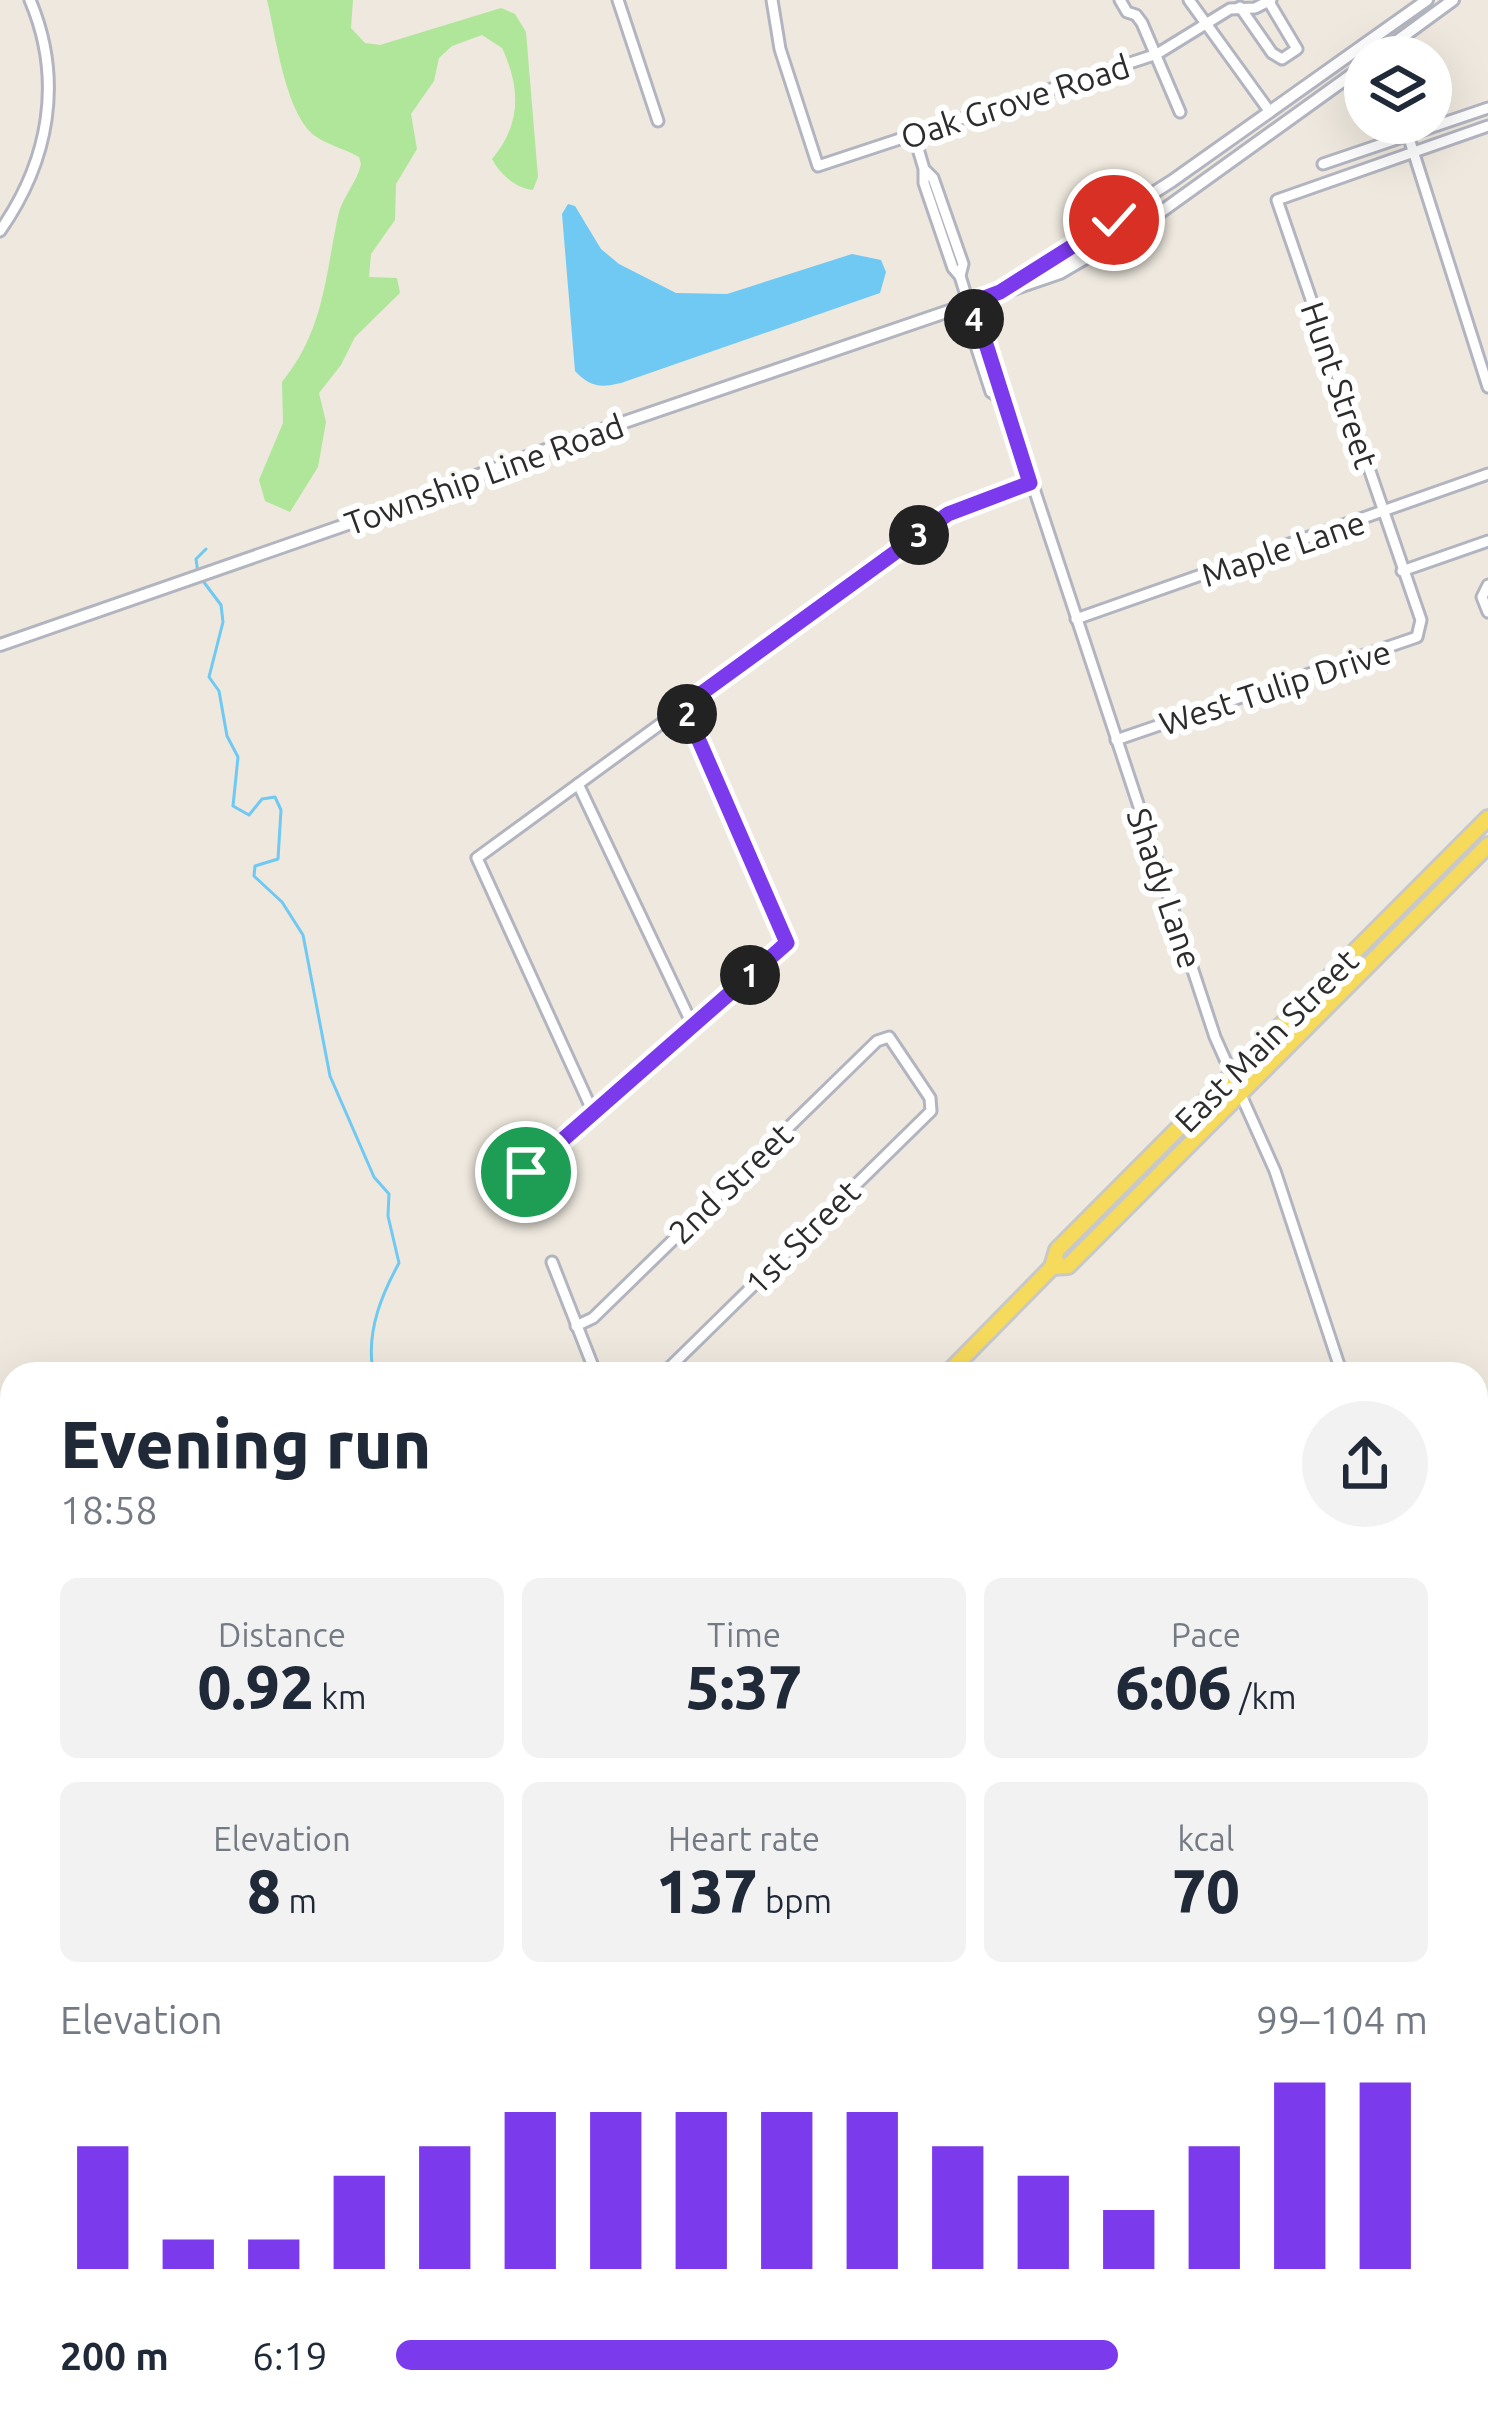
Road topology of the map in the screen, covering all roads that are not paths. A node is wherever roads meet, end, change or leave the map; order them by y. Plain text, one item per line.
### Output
1 (30, 0) edge
2 (618, 0) edge
3 (772, 0) edge
4 (1120, 0) edge
5 (1189, 0) edge
6 (1427, 0) edge
7 (1453, 0) edge
8 (1270, 1) edge
9 (1233, 5) edge
10 (1206, 24) junction
11 (1404, 36) edge
12 (1157, 54) junction
13 (1344, 80) edge
14 (1488, 108) edge
15 (1180, 112) dead end
16 (1270, 112) junction
17 (1452, 120) edge
18 (658, 121) dead end
19 (1488, 126) edge
20 (914, 135) junction
21 (1382, 144) edge
22 (1411, 144) edge
23 (1414, 152) junction
24 (1323, 164) dead end
25 (0, 231) edge
26 (1000, 292) junction
27 (968, 304) junction
28 (1488, 387) edge
29 (1488, 475) edge
30 (1030, 483) junction
31 (1383, 514) junction
32 (1488, 541) edge
33 (1402, 571) junction
34 (1488, 586) edge
35 (1488, 612) edge
36 (1076, 619) junction
37 (0, 644) edge
38 (684, 706) junction
39 (1116, 740) junction
40 (578, 784) junction
41 (1488, 818) edge
42 (1488, 845) edge
43 (692, 1024) junction
44 (884, 1038) joint
45 (1232, 1075) junction
46 (1242, 1092) junction
47 (592, 1110) junction
48 (526, 1172) dead end
49 (552, 1262) dead end
50 (1052, 1267) junction
51 (576, 1326) junction
52 (591, 1362) edge
53 (675, 1362) edge
54 (959, 1362) edge
55 (1338, 1362) edge

1 - 25 street
2 - 18 street
3 - 20 street, Oak Grove Road
4 - 12 street
5 - 10 street
6 - 16 street
7 - 11 street
8 - 9 street
8 - 9 street
9 - 10 street, Oak Grove Road
10 - 12 street, Oak Grove Road
10 - 16 street
12 - 15 street
12 - 20 street, Oak Grove Road
13 - 26 street
14 - 17 street
16 - 26 street
19 - 23 street
20 - 27 street
21 - 24 street
22 - 23 street
23 - 28 street
23 - 31 street, Hunt Street
26 - 27 street, Township Line Road
27 - 30 street, Shady Lane
27 - 37 street, Township Line Road
29 - 31 street, Maple Lane
30 - 36 street, Shady Lane
30 - 38 street
31 - 33 street, Hunt Street
31 - 36 street, Maple Lane
32 - 33 street
33 - 39 street, West Tulip Drive
34 - 35 street
36 - 39 street, Shady Lane
38 - 40 street
38 - 43 street
39 - 45 street, Shady Lane
40 - 43 street
40 - 47 street
41 - 45 main road, East Main Street
42 - 46 main road, East Main Street
43 - 47 street
44 - 51 street, 2nd Street
44 - 53 street, 1st Street
45 - 46 street, Shady Lane
45 - 50 main road, East Main Street
46 - 50 main road, East Main Street
46 - 55 street, Shady Lane
47 - 48 street
49 - 51 street
50 - 54 main road, East Main Street
51 - 52 street

